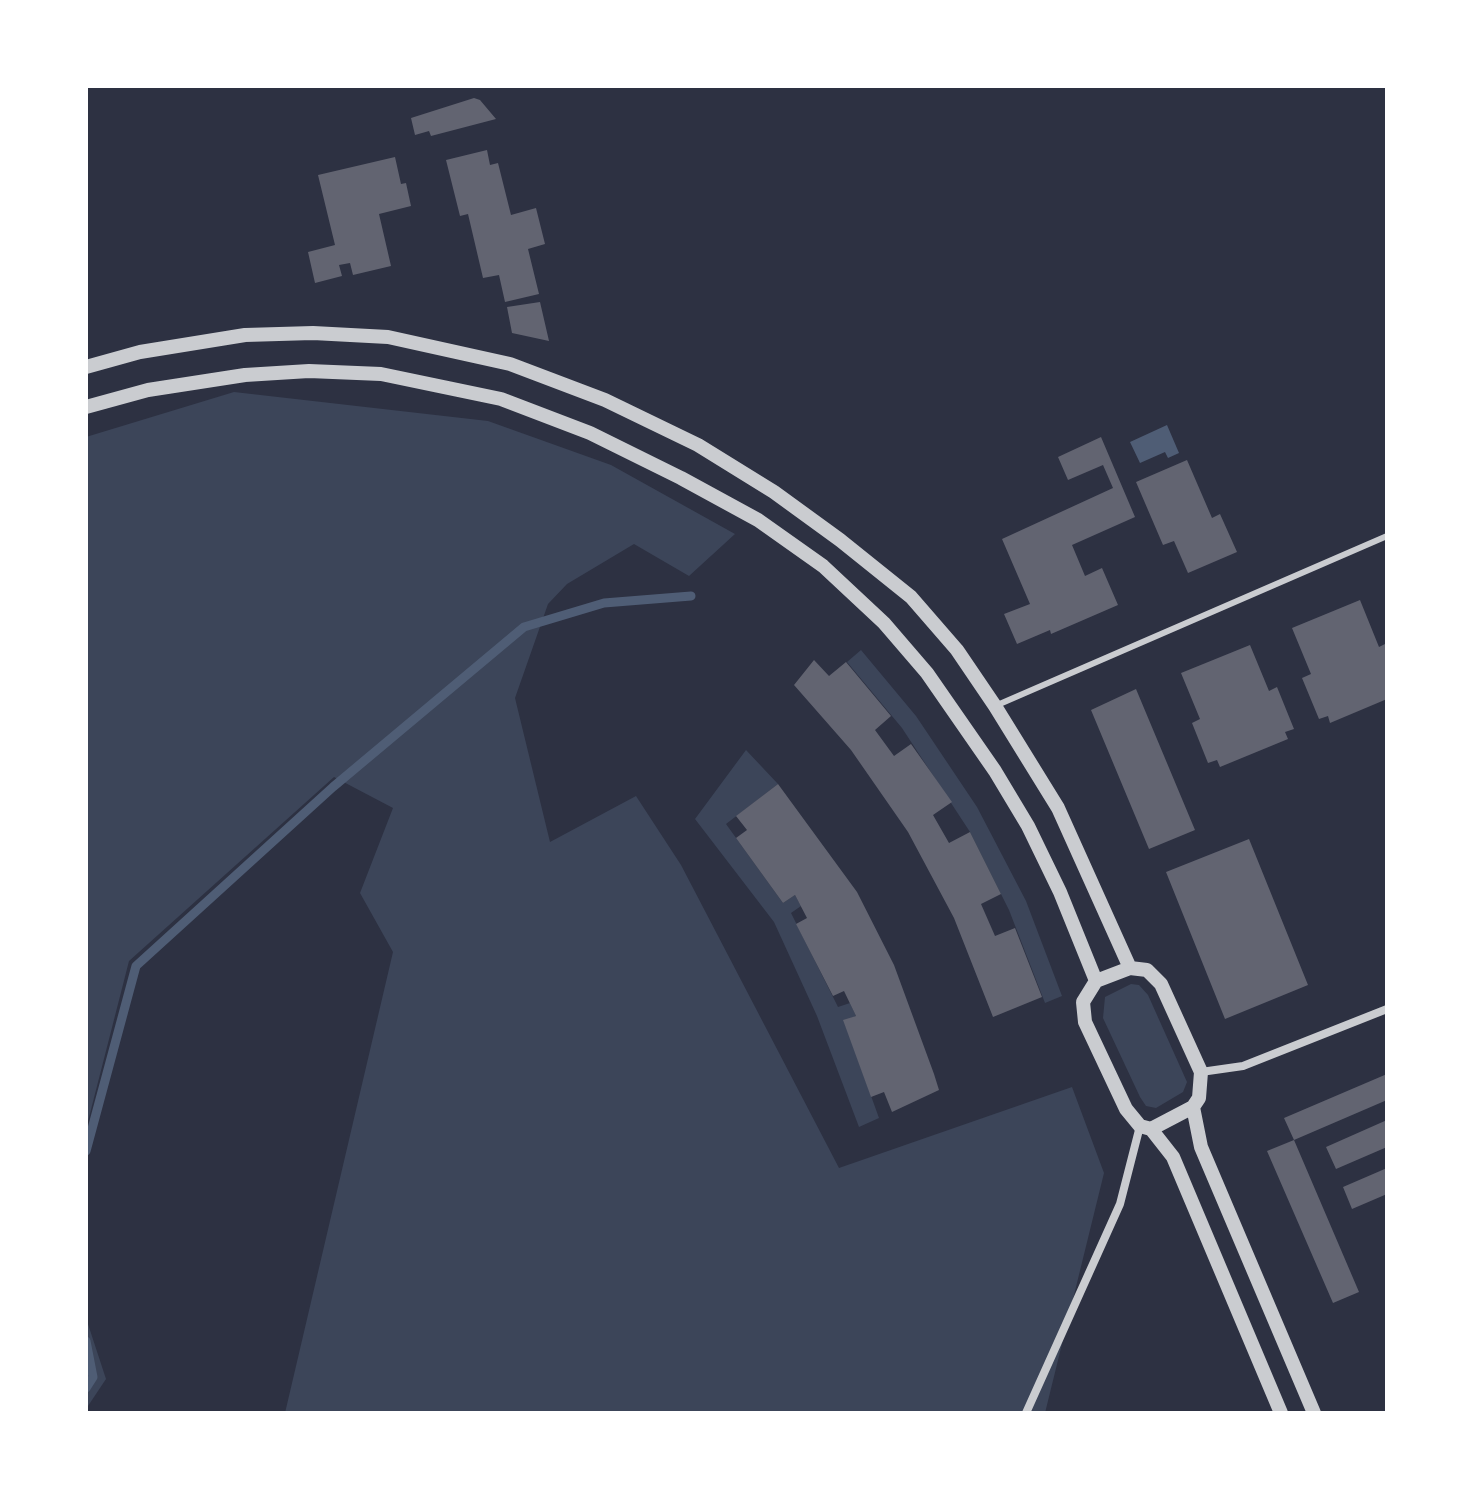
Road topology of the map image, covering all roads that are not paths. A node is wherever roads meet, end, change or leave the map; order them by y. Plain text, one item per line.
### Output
1 (86, 367) edge
2 (86, 407) edge
3 (1387, 536) edge
4 (995, 706) junction
5 (1130, 968) junction
6 (1096, 981) junction
7 (1387, 1009) edge
8 (1201, 1072) junction
9 (1193, 1107) junction
10 (1146, 1128) junction
11 (1026, 1413) edge
12 (1281, 1413) edge
13 (1314, 1413) edge

1 - 4 street
2 - 6 street
3 - 4 lane
4 - 5 street
5 - 6 street
5 - 8 street
6 - 10 street
7 - 8 street
8 - 9 street
9 - 10 street
9 - 13 street
10 - 11 street
10 - 12 street

